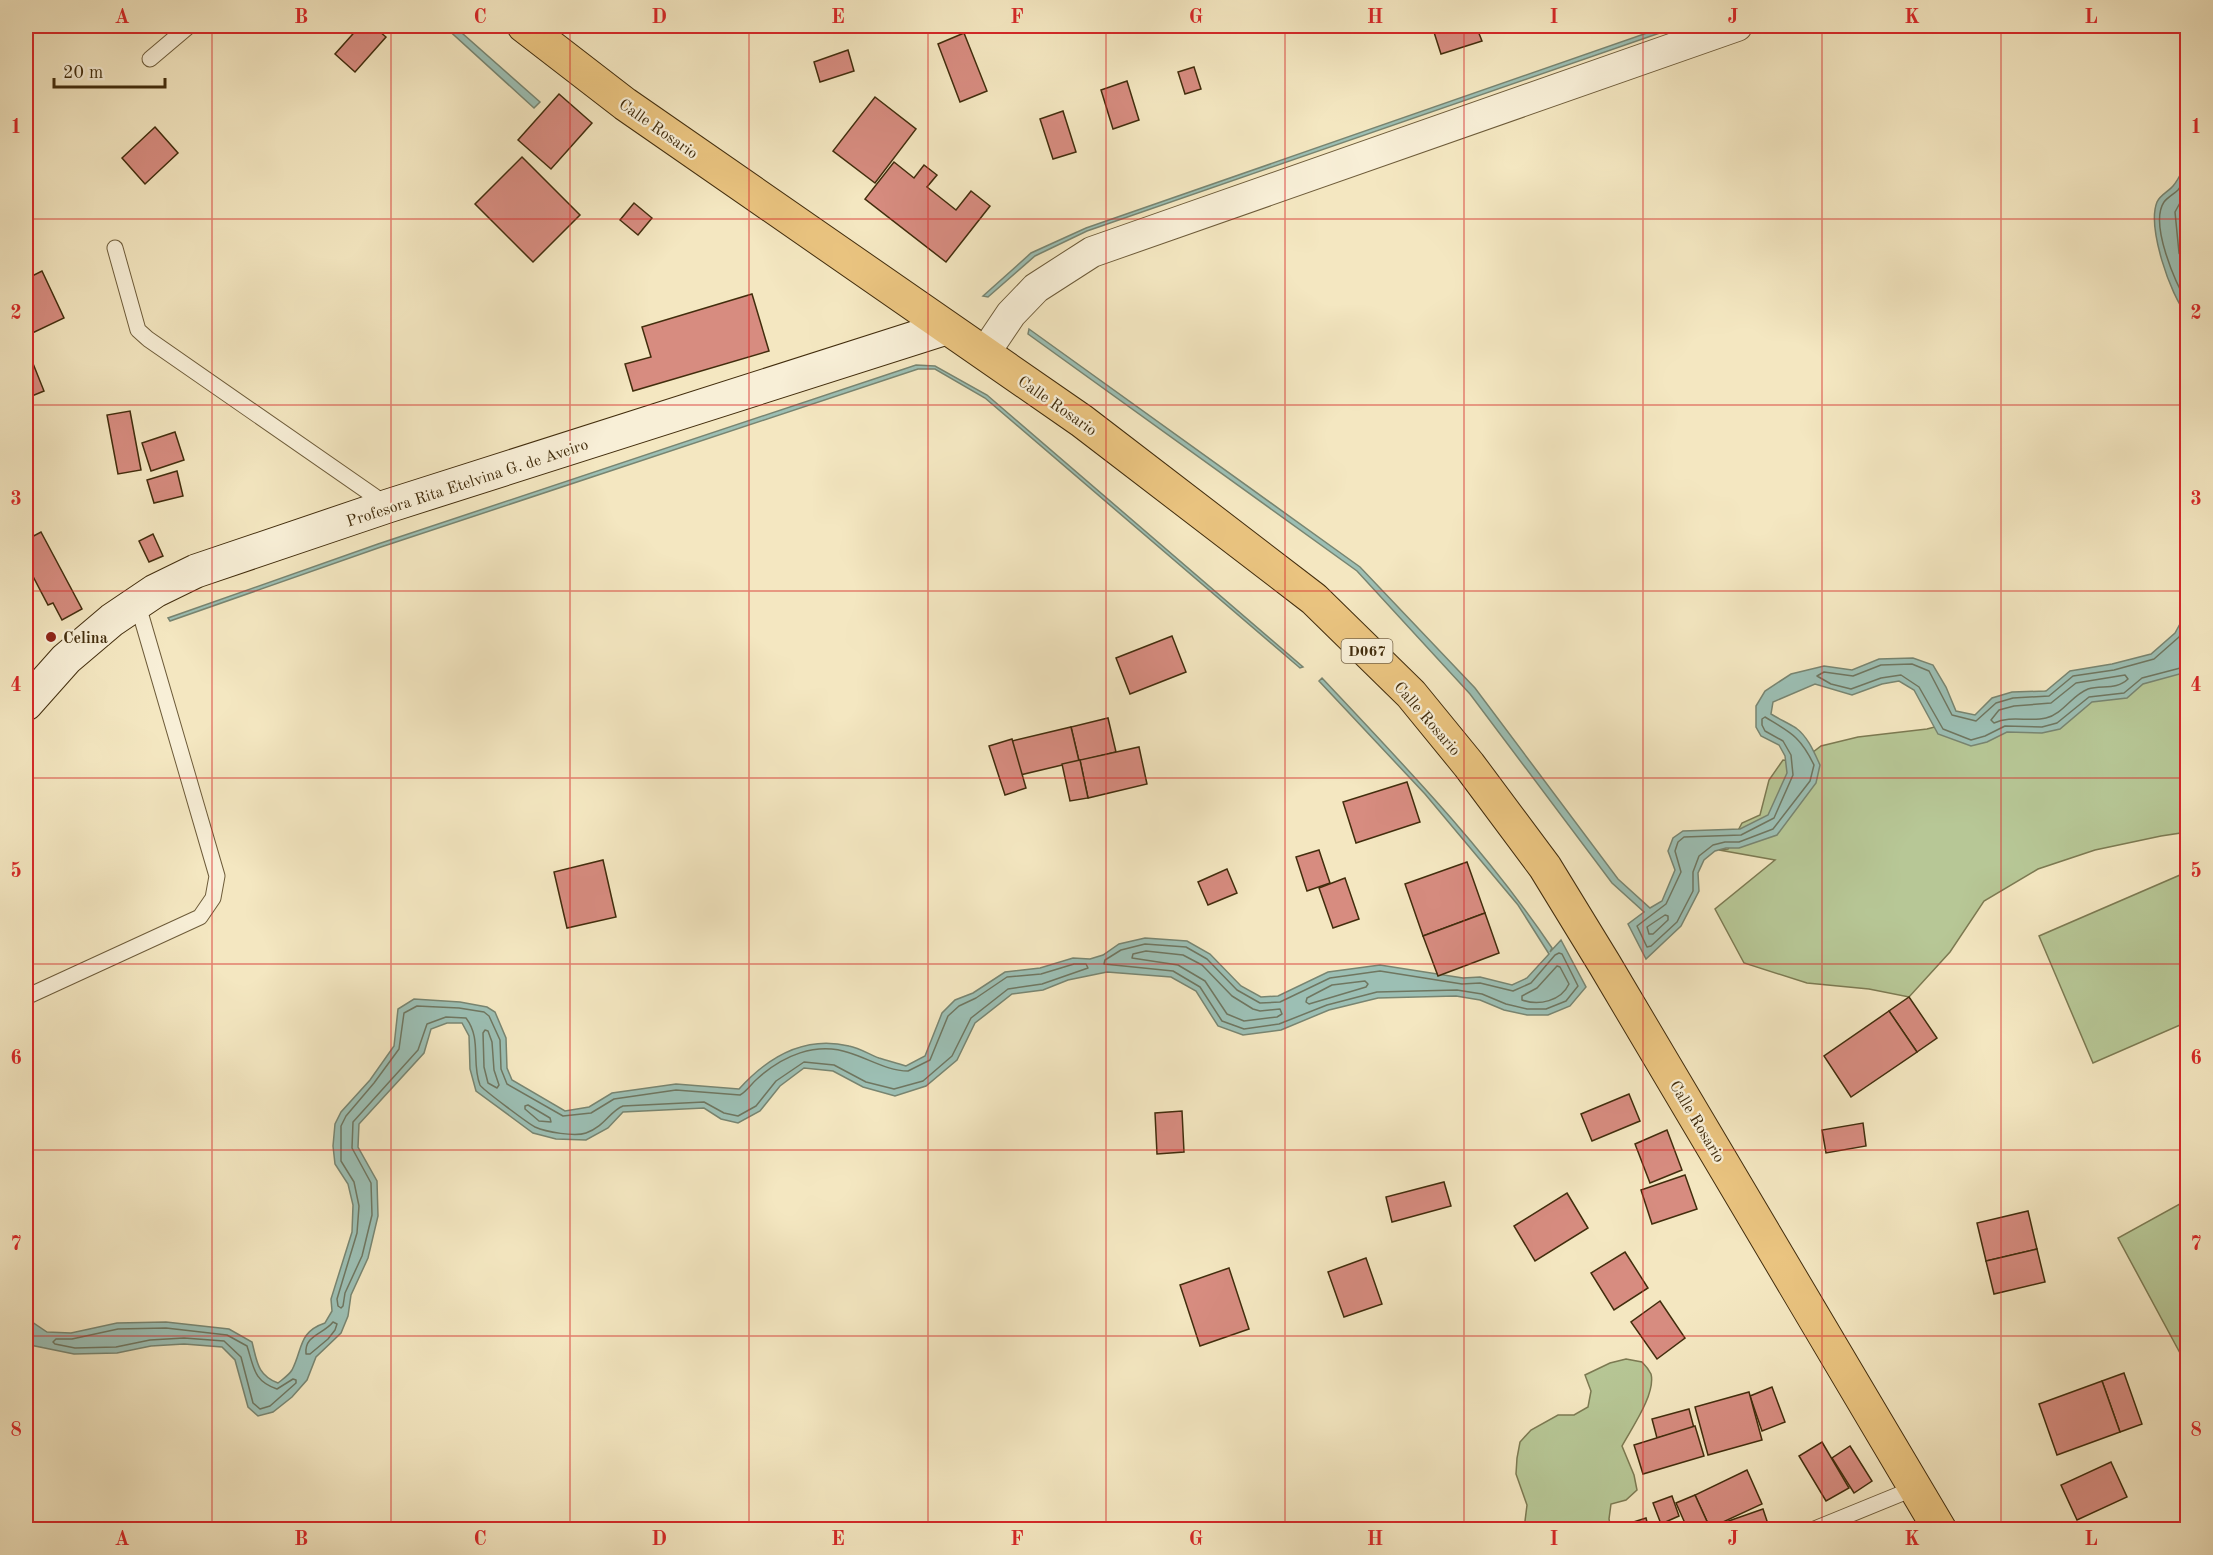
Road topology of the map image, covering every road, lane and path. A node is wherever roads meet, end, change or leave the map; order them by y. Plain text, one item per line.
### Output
1 (189, 26) edge
2 (524, 26) edge
3 (1737, 26) edge
4 (150, 59) dead end
5 (115, 248) dead end
6 (946, 328) junction
7 (984, 354) junction
8 (388, 506) junction
9 (137, 602) junction
10 (26, 704) edge
11 (26, 997) edge
12 (1915, 1488) junction
13 (1812, 1530) edge
14 (1940, 1530) edge

1 - 4 lane
2 - 6 main road, Calle Rosario / D067
3 - 7 street
5 - 8 lane
6 - 7 main road, Calle Rosario / D067
6 - 8 street, Profesora Rita Etelvina G. de Aveiro
7 - 12 main road, Calle Rosario / D067
8 - 9 street, Profesora Rita Etelvina G. de Aveiro
9 - 10 street, Profesora Rita Etelvina G. de Aveiro
9 - 11 lane
12 - 13 lane
12 - 14 main road, Calle Rosario / D067

